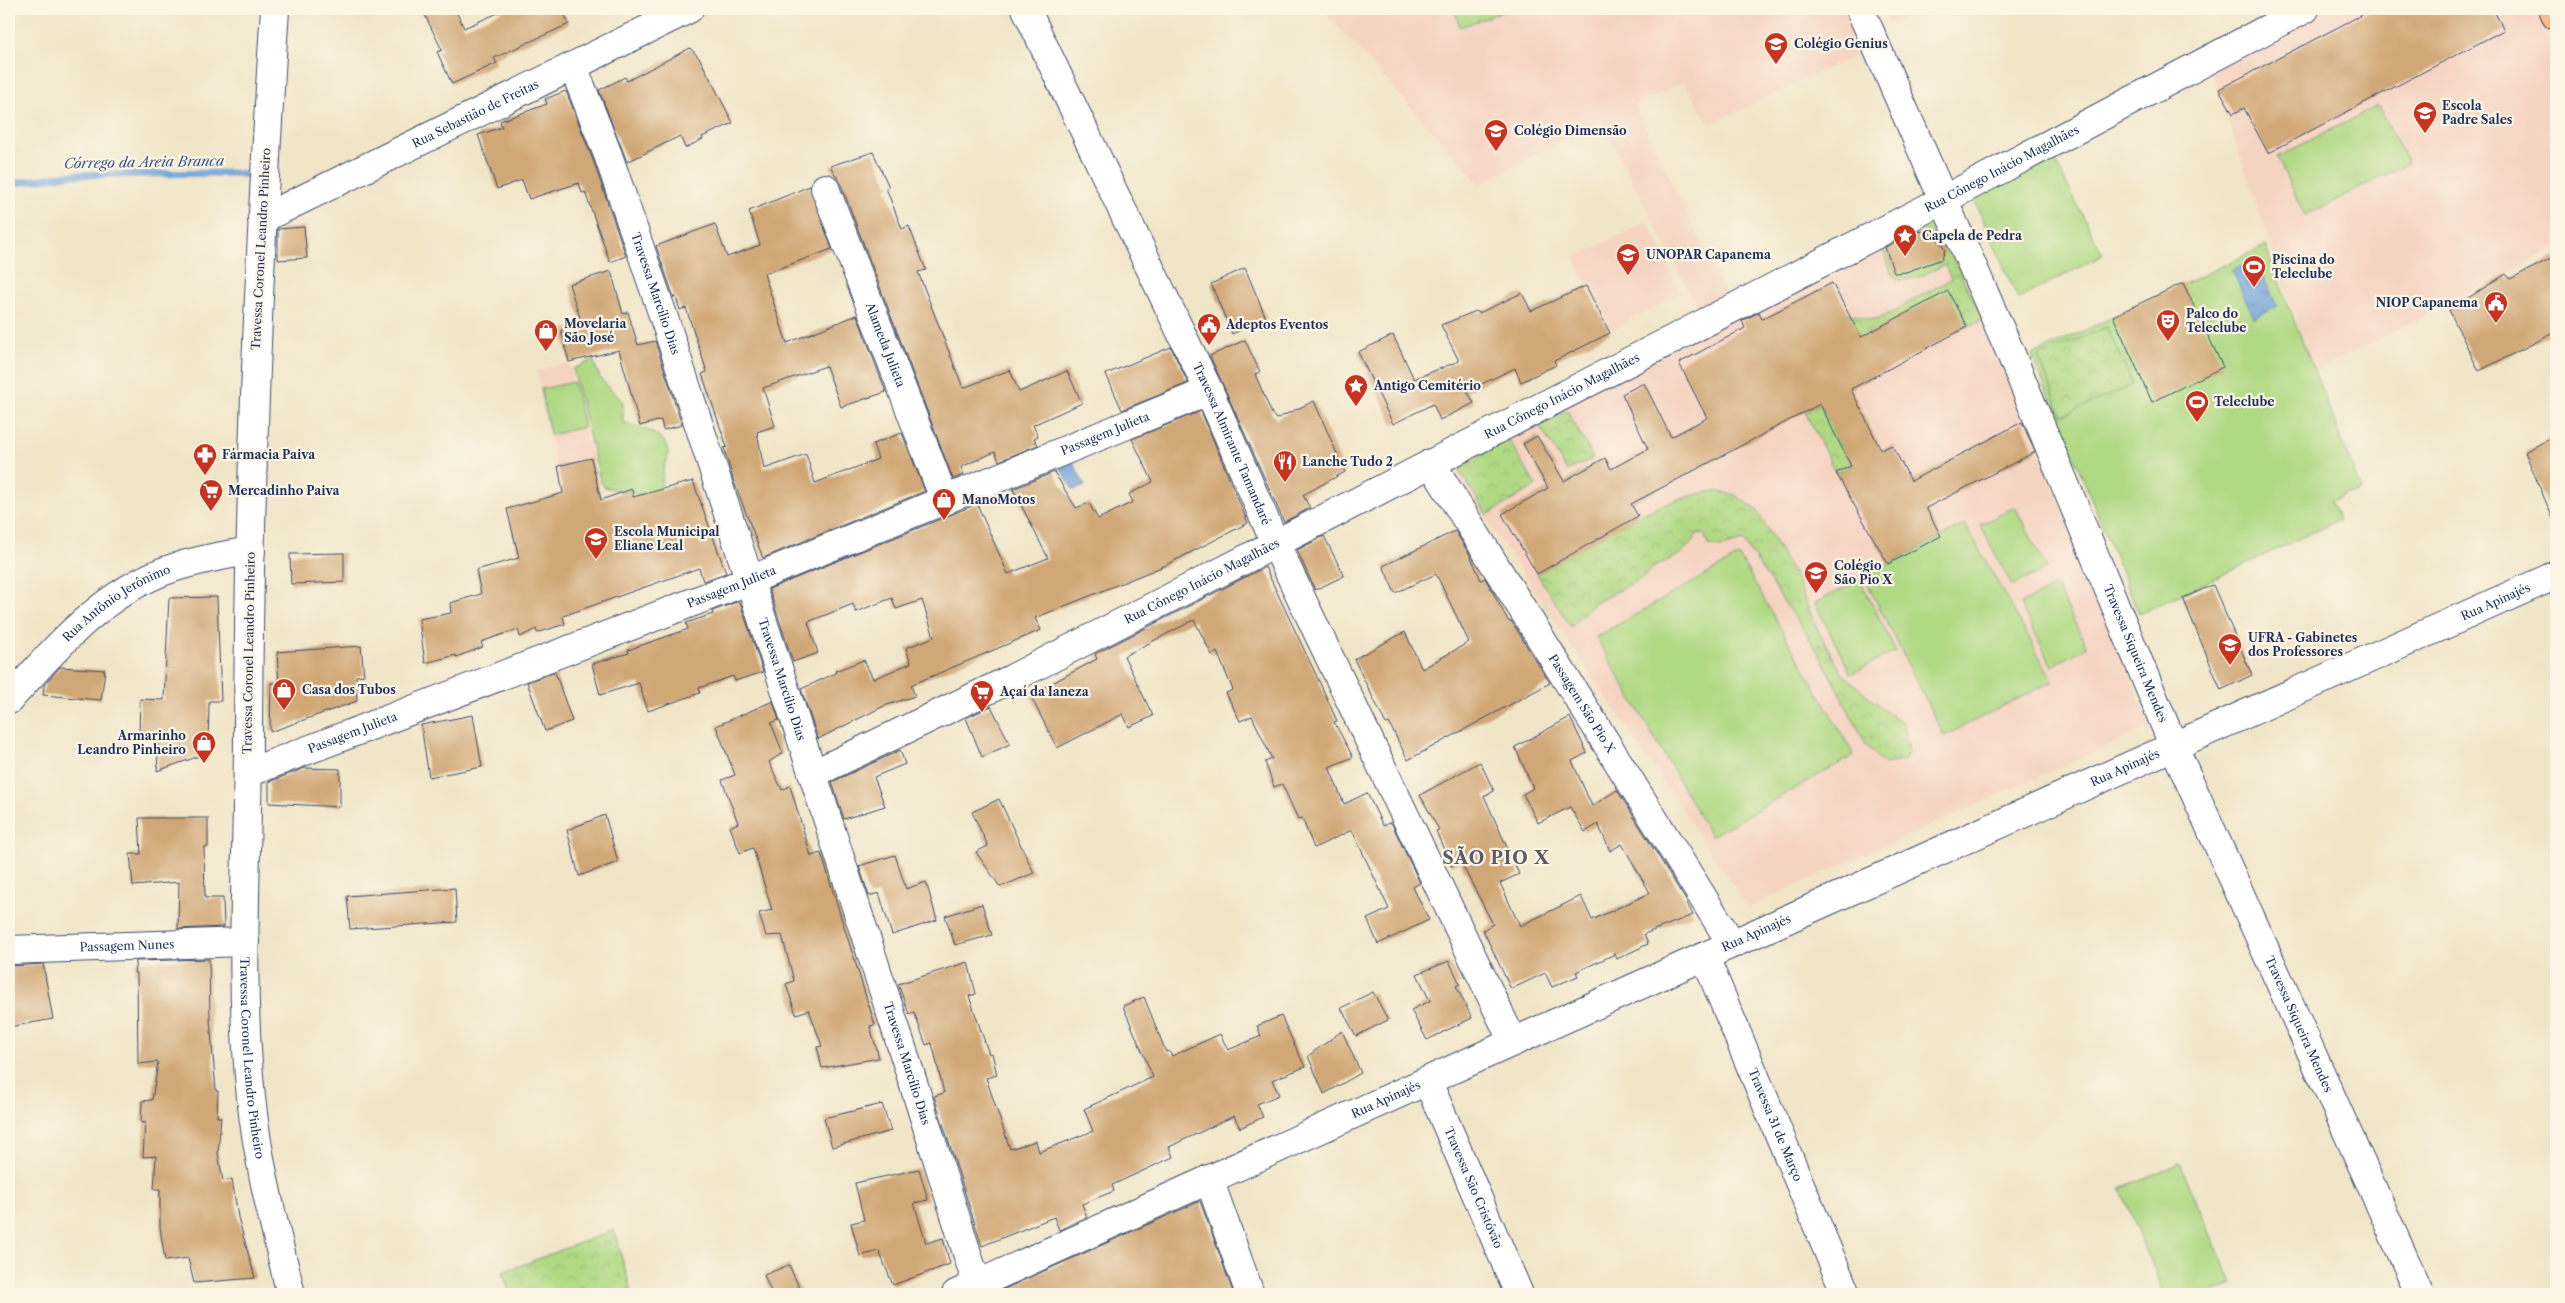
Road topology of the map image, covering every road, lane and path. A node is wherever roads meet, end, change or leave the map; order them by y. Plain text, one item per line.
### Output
1 (275, 9) edge
2 (689, 9) edge
3 (1026, 9) edge
4 (1860, 9) edge
5 (2305, 9) edge
6 (2553, 9) edge
7 (2556, 16) edge
8 (573, 66) junction
9 (825, 188) dead end
10 (1943, 200) junction
11 (262, 219) junction
12 (1209, 390) junction
13 (1431, 463) junction
14 (945, 501) junction
15 (1276, 543) junction
16 (251, 551) junction
17 (2556, 575) edge
18 (748, 581) junction
19 (9, 700) edge
20 (2174, 747) junction
21 (248, 773) junction
22 (813, 774) junction
23 (245, 942) junction
24 (1732, 944) junction
25 (9, 950) edge
26 (1705, 957) junction
27 (1513, 1042) junction
28 (1428, 1082) junction
29 (1209, 1179) junction
30 (971, 1291) edge
31 (290, 1294) edge
32 (1250, 1294) edge
33 (1519, 1294) edge
34 (1846, 1294) edge
35 (2420, 1294) edge

1 - 11 street, Travessa Coronel Leandro Pinheiro
2 - 8 street, Rua Sebastião de Freitas
3 - 12 street, Travessa Almirante Tamandaré
4 - 10 street, Travessa Siqueira Mendes
5 - 10 street, Rua Cônego Inácio Magalhães
6 - 7 main road
8 - 11 street, Rua Sebastião de Freitas
8 - 18 street, Travessa Marcílio Dias
9 - 14 street, Alameda Julieta
10 - 13 street, Rua Cônego Inácio Magalhães
10 - 20 street, Travessa Siqueira Mendes
11 - 16 street, Travessa Coronel Leandro Pinheiro
12 - 14 street, Passagem Julieta
12 - 15 street, Travessa Almirante Tamandaré
13 - 15 street, Rua Cônego Inácio Magalhães
13 - 24 street, Passagem São Pio X
14 - 18 street, Passagem Julieta
15 - 22 street, Rua Cônego Inácio Magalhães
15 - 27 street, Travessa Almirante Tamandaré
16 - 19 street, Rua Antônio Jerônimo
16 - 21 street, Travessa Coronel Leandro Pinheiro
17 - 20 street, Rua Apinajés
18 - 21 street, Passagem Julieta
18 - 22 street, Travessa Marcílio Dias
20 - 24 street, Rua Apinajés
20 - 35 street, Travessa Siqueira Mendes
21 - 23 street, Travessa Coronel Leandro Pinheiro
22 - 30 street, Travessa Marcílio Dias
23 - 25 street, Passagem Nunes
23 - 31 street, Travessa Coronel Leandro Pinheiro
24 - 26 street, Rua Apinajés
26 - 27 street, Rua Apinajés
26 - 34 street, Travessa 31 de Março
27 - 28 street, Rua Apinajés
28 - 29 street, Rua Apinajés
28 - 33 street, Travessa São Cristóvão
29 - 30 street, Rua Apinajés
29 - 32 street

